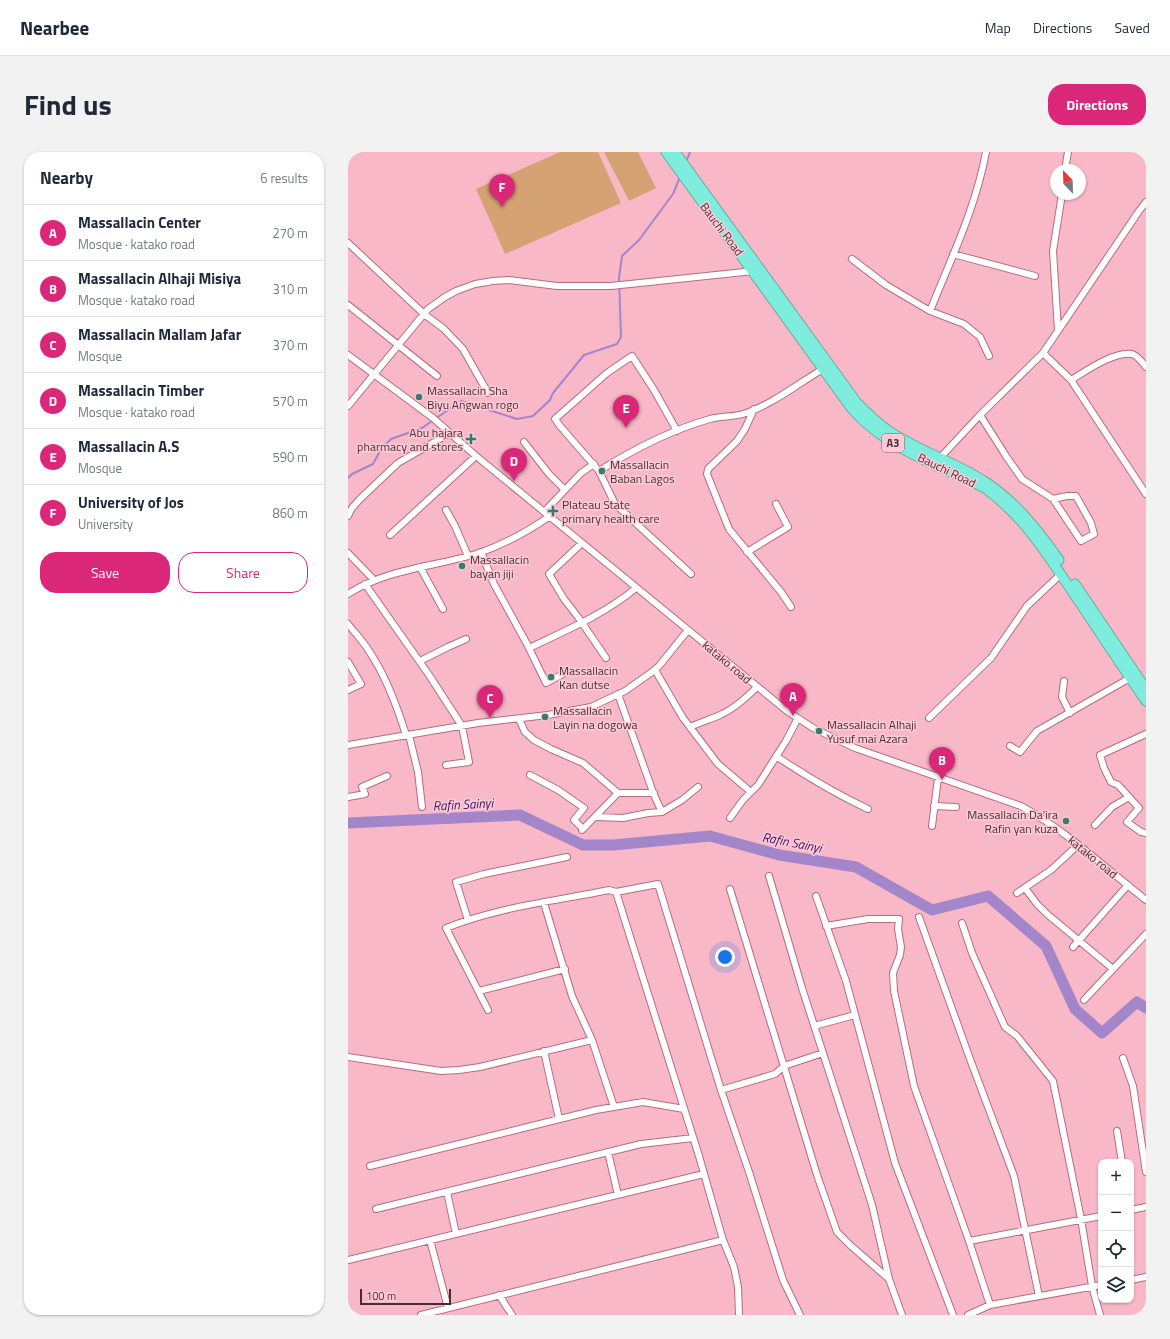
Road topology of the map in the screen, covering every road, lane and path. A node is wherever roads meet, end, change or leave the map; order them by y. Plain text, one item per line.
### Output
1 (666, 152) edge
2 (675, 152) edge
3 (986, 152) edge
4 (1068, 152) edge
5 (1066, 164) edge
6 (1061, 200) edge
7 (1146, 202) edge
8 (1139, 210) junction
9 (1146, 214) edge
10 (348, 243) edge
11 (953, 254) junction
12 (852, 259) dead end
13 (756, 270) junction
14 (1035, 276) dead end
15 (348, 305) edge
16 (930, 311) junction
17 (424, 314) junction
18 (1058, 330) junction
19 (398, 345) junction
20 (1043, 353) junction
21 (348, 355) edge
22 (989, 356) dead end
23 (1146, 367) edge
24 (823, 369) junction
25 (374, 375) junction
26 (437, 376) dead end
27 (1071, 380) junction
28 (488, 393) dead end
29 (348, 406) edge
30 (754, 410) junction
31 (980, 415) junction
32 (678, 431) junction
33 (450, 433) junction
34 (524, 442) dead end
35 (476, 456) junction
36 (937, 461) junction
37 (594, 464) junction
38 (599, 471) junction
39 (565, 490) junction
40 (1146, 494) edge
41 (1053, 499) junction
42 (776, 504) dead end
43 (446, 510) dead end
44 (547, 514) junction
45 (348, 516) edge
46 (390, 535) dead end
47 (582, 543) junction
48 (481, 552) junction
49 (747, 552) junction
50 (348, 553) edge
51 (468, 556) junction
52 (420, 567) junction
53 (690, 574) dead end
54 (1061, 574) junction
55 (374, 580) junction
56 (365, 584) junction
57 (636, 588) junction
58 (348, 594) edge
59 (791, 608) dead end
60 (443, 610) dead end
61 (582, 622) junction
62 (348, 624) edge
63 (688, 630) junction
64 (466, 640) dead end
65 (529, 648) junction
66 (606, 658) dead end
67 (348, 662) edge
68 (420, 662) junction
69 (654, 670) junction
70 (567, 671) dead end
71 (1130, 678) junction
72 (1064, 681) dead end
73 (757, 687) junction
74 (1146, 689) edge
75 (348, 690) edge
76 (618, 694) junction
77 (1146, 701) edge
78 (1070, 713) junction
79 (798, 718) junction
80 (929, 718) dead end
81 (519, 719) junction
82 (462, 726) junction
83 (690, 727) junction
84 (1146, 734) edge
85 (408, 735) junction
86 (348, 745) edge
87 (1010, 746) dead end
88 (776, 756) junction
89 (446, 765) dead end
90 (530, 775) dead end
91 (387, 776) dead end
92 (938, 778) junction
93 (698, 787) dead end
94 (751, 792) junction
95 (618, 793) junction
96 (654, 793) junction
97 (348, 797) edge
98 (1128, 797) junction
99 (934, 806) junction
100 (422, 807) dead end
101 (956, 807) dead end
102 (868, 809) dead end
103 (662, 812) junction
104 (596, 817) junction
105 (730, 818) dead end
106 (1095, 825) dead end
107 (932, 826) dead end
108 (1146, 833) edge
109 (1078, 845) junction
110 (567, 857) dead end
111 (769, 876) dead end
112 (1128, 885) junction
113 (1024, 888) junction
114 (730, 889) dead end
115 (616, 892) junction
116 (1017, 893) dead end
117 (816, 896) dead end
118 (1146, 900) edge
119 (544, 903) junction
120 (919, 916) dead end
121 (468, 920) junction
122 (962, 924) dead end
123 (826, 926) junction
124 (1146, 934) edge
125 (1079, 940) junction
126 (1073, 947) dead end
127 (565, 969) junction
128 (1113, 969) junction
129 (479, 991) junction
130 (1084, 1000) dead end
131 (488, 1010) dead end
132 (855, 1014) junction
133 (814, 1026) junction
134 (592, 1040) junction
135 (544, 1052) junction
136 (823, 1053) junction
137 (348, 1057) edge
138 (1123, 1058) dead end
139 (784, 1066) junction
140 (721, 1090) junction
141 (614, 1107) junction
142 (684, 1109) junction
143 (559, 1119) junction
144 (1117, 1131) dead end
145 (693, 1138) junction
146 (608, 1152) junction
147 (1122, 1159) edge
148 (370, 1166) dead end
149 (1146, 1172) edge
150 (704, 1174) junction
151 (447, 1192) junction
152 (618, 1195) junction
153 (376, 1209) dead end
154 (1134, 1209) edge
155 (1146, 1209) edge
156 (1098, 1216) edge
157 (1081, 1219) junction
158 (1025, 1230) junction
159 (456, 1234) junction
160 (430, 1240) junction
161 (723, 1240) junction
162 (969, 1241) junction
163 (348, 1260) edge
164 (1146, 1277) edge
165 (889, 1279) junction
166 (1134, 1279) edge
167 (1098, 1285) edge
168 (1092, 1286) junction
169 (499, 1295) junction
170 (1039, 1296) junction
171 (990, 1305) junction
172 (448, 1308) junction
173 (421, 1315) edge
174 (512, 1315) edge
175 (739, 1315) edge
176 (800, 1315) edge
177 (902, 1315) edge
178 (953, 1315) edge
179 (968, 1315) edge
180 (1100, 1315) edge

1 - 13 highway, Bauchi Road / A3
2 - 13 highway, Bauchi Road / A3
3 - 11 street
4 - 5 street
6 - 18 street
7 - 8 street
8 - 9 street
8 - 18 street
10 - 17 street
11 - 14 street
11 - 16 street
12 - 16 street
13 - 17 street
13 - 24 highway, Bauchi Road / A3
13 - 36 highway, Bauchi Road / A3
15 - 19 street
16 - 22 street
17 - 19 street
17 - 28 street
18 - 20 street
19 - 25 street
19 - 26 street
20 - 27 street
20 - 31 street
21 - 25 street, katako road
23 - 27 street
24 - 30 street
24 - 36 highway, Bauchi Road / A3
25 - 29 street
25 - 33 street, katako road
27 - 40 street
30 - 32 street
30 - 49 street
31 - 36 street
31 - 41 street
32 - 37 street
32 - 38 street
33 - 35 street, katako road
33 - 45 street
34 - 39 street
35 - 44 street, katako road
35 - 46 street
36 - 54 highway, Bauchi Road / A3
36 - 74 highway, Bauchi Road / A3
37 - 38 street
37 - 39 street
38 - 53 street
39 - 44 street
41 - 41 street
42 - 49 street
43 - 51 street
44 - 47 street, katako road
44 - 48 street
47 - 57 street, katako road
47 - 61 street
48 - 51 street
48 - 65 street
49 - 59 street
50 - 55 street
51 - 52 street
52 - 55 street
52 - 60 street
54 - 71 highway, Bauchi Road / A3
54 - 80 street
55 - 56 street
56 - 58 street
56 - 68 street
57 - 61 street
57 - 63 street, katako road
61 - 65 street
61 - 66 street
62 - 85 street
63 - 69 street
63 - 73 street, katako road
64 - 68 street
65 - 70 street
67 - 75 street
68 - 82 street
69 - 76 street
69 - 83 street
71 - 77 highway, Bauchi Road / A3
71 - 78 street
72 - 78 street
73 - 79 street, katako road
73 - 83 street
76 - 81 street
76 - 96 street
78 - 87 street
79 - 88 street
79 - 92 street, katako road
81 - 82 street
81 - 95 street
82 - 85 street
82 - 89 street
83 - 94 street
84 - 98 street
85 - 86 street
85 - 100 street
88 - 94 street
88 - 102 street
90 - 104 street
91 - 97 street
92 - 99 street
92 - 109 street, katako road
93 - 103 street
94 - 105 street
95 - 96 street
95 - 104 street
96 - 103 street
98 - 106 street
98 - 108 street
99 - 101 street
99 - 107 street
103 - 104 street
109 - 112 street, katako road
109 - 113 street
110 - 121 street
111 - 133 street
112 - 118 street, katako road
112 - 125 street
113 - 116 street
113 - 125 street
114 - 139 street
115 - 119 street
115 - 140 street
115 - 142 street
117 - 123 street
119 - 121 street
119 - 127 street
120 - 158 street
121 - 129 street
122 - 157 street
123 - 132 street
123 - 162 street
124 - 128 street
125 - 126 street
125 - 128 street
127 - 129 street
127 - 134 street
128 - 130 street
129 - 131 street
132 - 133 street
132 - 178 street
133 - 136 street
134 - 135 street
134 - 141 street
135 - 137 street
135 - 143 street
136 - 139 street
136 - 165 street
138 - 149 street
139 - 140 street
139 - 165 street
140 - 176 street
141 - 142 street
141 - 143 street
142 - 145 street
143 - 148 street
144 - 147 street
145 - 146 street
145 - 150 street
146 - 151 street
146 - 152 street
150 - 152 street
150 - 161 street
151 - 153 street
151 - 159 street
152 - 159 street
154 - 155 street
156 - 157 street
157 - 158 street
157 - 168 street
158 - 162 street
158 - 170 street
159 - 160 street
160 - 163 street
160 - 172 street
161 - 169 street
161 - 175 street
162 - 171 street
164 - 166 street
165 - 177 street
167 - 168 street
168 - 170 street
168 - 180 street
169 - 172 street
169 - 174 street
170 - 171 street
171 - 179 street
172 - 173 street

